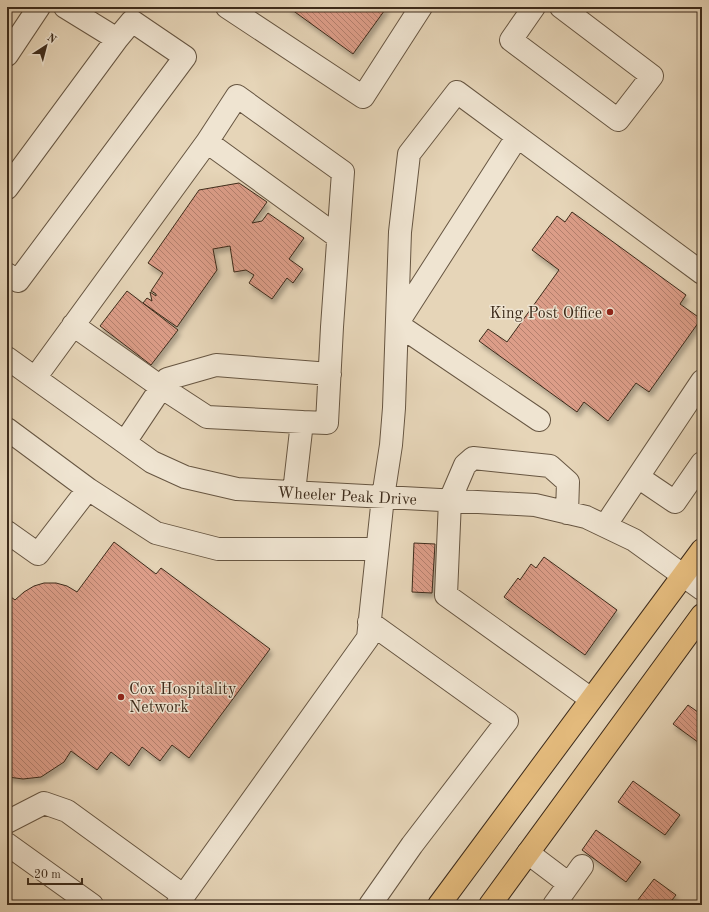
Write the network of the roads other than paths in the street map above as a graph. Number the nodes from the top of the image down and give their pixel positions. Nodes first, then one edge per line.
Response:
1 (39, 7) edge
2 (66, 7) edge
3 (227, 7) edge
4 (421, 7) edge
5 (534, 7) edge
6 (561, 7) edge
7 (117, 39) junction
8 (7, 55) edge
9 (517, 137) junction
10 (206, 142) junction
11 (7, 188) edge
12 (338, 237) junction
13 (702, 273) edge
14 (7, 274) edge
15 (397, 324) junction
16 (73, 325) junction
17 (7, 358) edge
18 (330, 374) junction
19 (35, 378) junction
20 (702, 381) edge
21 (161, 387) junction
22 (539, 420) dead end
23 (302, 422) junction
24 (7, 429) edge
25 (125, 442) junction
26 (702, 463) edge
27 (638, 477) junction
28 (88, 489) junction
29 (294, 492) junction
30 (383, 496) junction
31 (450, 500) junction
32 (567, 512) junction
33 (605, 526) junction
34 (7, 532) edge
35 (377, 548) junction
36 (702, 550) edge
37 (683, 575) junction
38 (702, 589) edge
39 (702, 616) edge
40 (369, 622) junction
41 (592, 699) junction
42 (7, 822) edge
43 (7, 844) edge
44 (528, 853) junction
45 (582, 866) dead end
46 (569, 884) junction
47 (180, 900) edge
48 (92, 905) edge
49 (370, 905) edge
50 (439, 905) edge
51 (490, 905) edge
52 (554, 905) edge

1 - 8 street
2 - 7 street
3 - 4 street
5 - 6 street
7 - 11 street
7 - 14 street
9 - 13 street
9 - 15 street
9 - 15 street
10 - 12 street
10 - 12 street
10 - 16 street
12 - 18 street
15 - 22 street
15 - 30 street
16 - 19 street
16 - 21 street
17 - 19 street, Wheeler Peak Drive
18 - 21 street
18 - 23 street
19 - 25 street, Wheeler Peak Drive
20 - 27 street
21 - 23 street
21 - 25 street
23 - 29 street
24 - 28 street
25 - 29 street, Wheeler Peak Drive
26 - 27 street
27 - 33 street
28 - 34 street
28 - 35 street
29 - 30 street, Wheeler Peak Drive
30 - 31 street, Wheeler Peak Drive
30 - 35 street
31 - 32 street, Wheeler Peak Drive
31 - 32 street
31 - 41 street
32 - 33 street, Wheeler Peak Drive
33 - 37 street, Wheeler Peak Drive
35 - 40 street
36 - 37 main road
37 - 38 street, Wheeler Peak Drive
37 - 41 main road
39 - 44 main road
40 - 47 street
40 - 49 street
41 - 50 main road
42 - 47 street
43 - 48 street
44 - 46 street
44 - 51 main road
45 - 46 street
46 - 52 street

